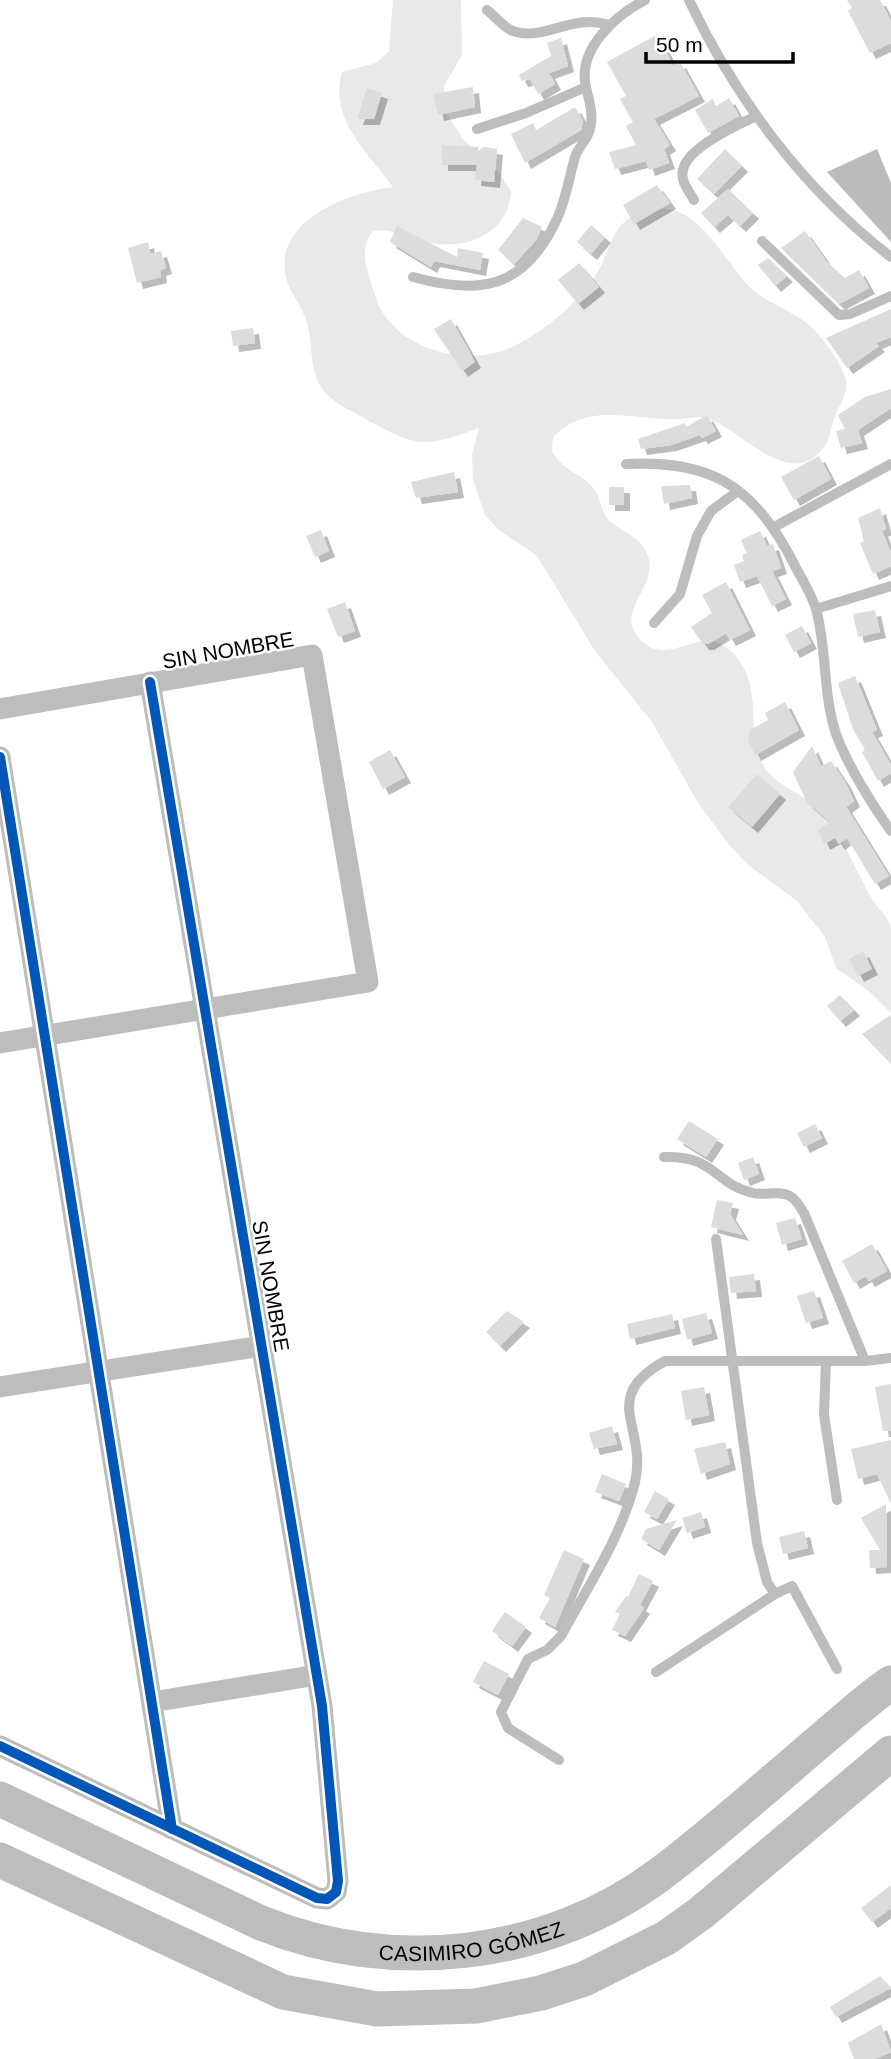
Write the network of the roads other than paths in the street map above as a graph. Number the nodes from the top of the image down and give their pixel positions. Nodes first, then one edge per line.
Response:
1 (645, 0) edge
2 (688, 0) edge
3 (487, 10) dead end
4 (609, 25) junction
5 (586, 87) junction
6 (757, 116) junction
7 (477, 129) dead end
8 (694, 200) dead end
9 (762, 241) dead end
10 (891, 257) edge
11 (413, 277) dead end
12 (891, 296) edge
13 (626, 464) dead end
14 (891, 464) edge
15 (738, 491) junction
16 (774, 527) junction
17 (891, 586) edge
18 (816, 609) junction
19 (654, 623) dead end
20 (150, 682) junction
21 (0, 709) edge
22 (0, 757) edge
23 (891, 831) edge
24 (205, 1009) junction
25 (45, 1036) junction
26 (0, 1044) edge
27 (664, 1157) dead end
28 (716, 1239) dead end
29 (262, 1346) junction
30 (891, 1358) edge
31 (734, 1360) junction
32 (826, 1361) junction
33 (864, 1361) junction
34 (99, 1371) junction
35 (0, 1387) edge
36 (837, 1500) dead end
37 (775, 1594) junction
38 (836, 1669) dead end
39 (656, 1672) dead end
40 (317, 1675) junction
41 (891, 1683) edge
42 (152, 1702) junction
43 (0, 1746) edge
44 (891, 1753) edge
45 (559, 1760) dead end
46 (0, 1799) edge
47 (173, 1829) junction
48 (0, 1860) edge

1 - 4 lane
2 - 6 lane
3 - 4 lane
4 - 5 lane
5 - 7 lane
5 - 11 lane
6 - 8 lane
6 - 10 lane
9 - 12 lane
13 - 15 lane
14 - 16 lane
15 - 16 lane
15 - 19 lane
16 - 18 lane
17 - 18 lane
18 - 23 lane
20 - 21 street, SIN NOMBRE
20 - 24 street, SIN NOMBRE
20 - 24 street, SIN NOMBRE
22 - 25 street
24 - 25 street, SIN NOMBRE
24 - 29 street, SIN NOMBRE
25 - 26 street, SIN NOMBRE
25 - 34 street
27 - 33 lane
28 - 31 lane
29 - 34 street, SIN NOMBRE
29 - 40 street, SIN NOMBRE
30 - 33 lane
31 - 32 lane
31 - 37 lane
31 - 45 lane
32 - 33 lane
32 - 36 lane
34 - 35 street, SIN NOMBRE
34 - 42 street
37 - 38 lane
37 - 39 lane
40 - 42 street
40 - 47 street, SIN NOMBRE
41 - 46 main road, CASIMIRO GÓMEZ
42 - 47 street
43 - 47 street
44 - 48 main road

